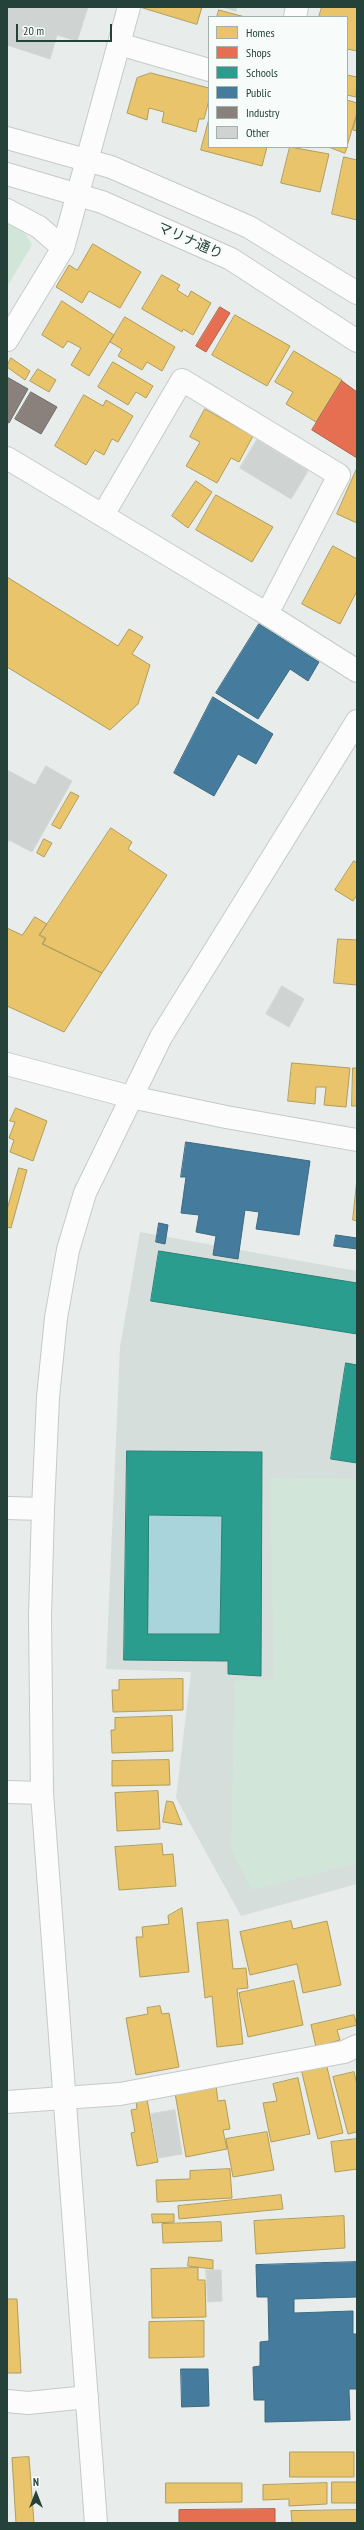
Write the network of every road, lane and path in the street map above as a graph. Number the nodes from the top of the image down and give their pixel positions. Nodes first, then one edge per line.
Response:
1 (129, 7) edge
2 (119, 44) junction
3 (208, 70) edge
4 (7, 138) edge
5 (89, 160) junction
6 (7, 174) edge
7 (78, 194) junction
8 (7, 210) edge
9 (63, 248) junction
10 (357, 294) edge
11 (7, 340) edge
12 (357, 341) edge
13 (7, 458) edge
14 (103, 515) junction
15 (267, 614) junction
16 (357, 672) edge
17 (357, 721) edge
18 (7, 1064) edge
19 (131, 1097) junction
20 (357, 1140) edge
21 (7, 1508) edge
22 (42, 1509) junction
23 (7, 1792) edge
24 (42, 1793) junction
25 (357, 2046) edge
26 (65, 2098) junction
27 (7, 2102) edge
28 (87, 2397) junction
29 (7, 2401) edge
30 (96, 2523) edge

1 - 2 street
2 - 3 street
2 - 5 street
4 - 5 street
5 - 7 street
5 - 10 street
6 - 7 street, マリナ通り
7 - 9 street
7 - 12 street, マリナ通り
8 - 9 street
9 - 11 street
13 - 14 street
14 - 15 street
14 - 15 street
15 - 16 street
17 - 19 street
18 - 19 street
19 - 20 street
19 - 22 street
21 - 22 street
22 - 24 street
23 - 24 street
24 - 26 street
25 - 26 street
26 - 27 street
26 - 28 street
28 - 29 street
28 - 30 street

